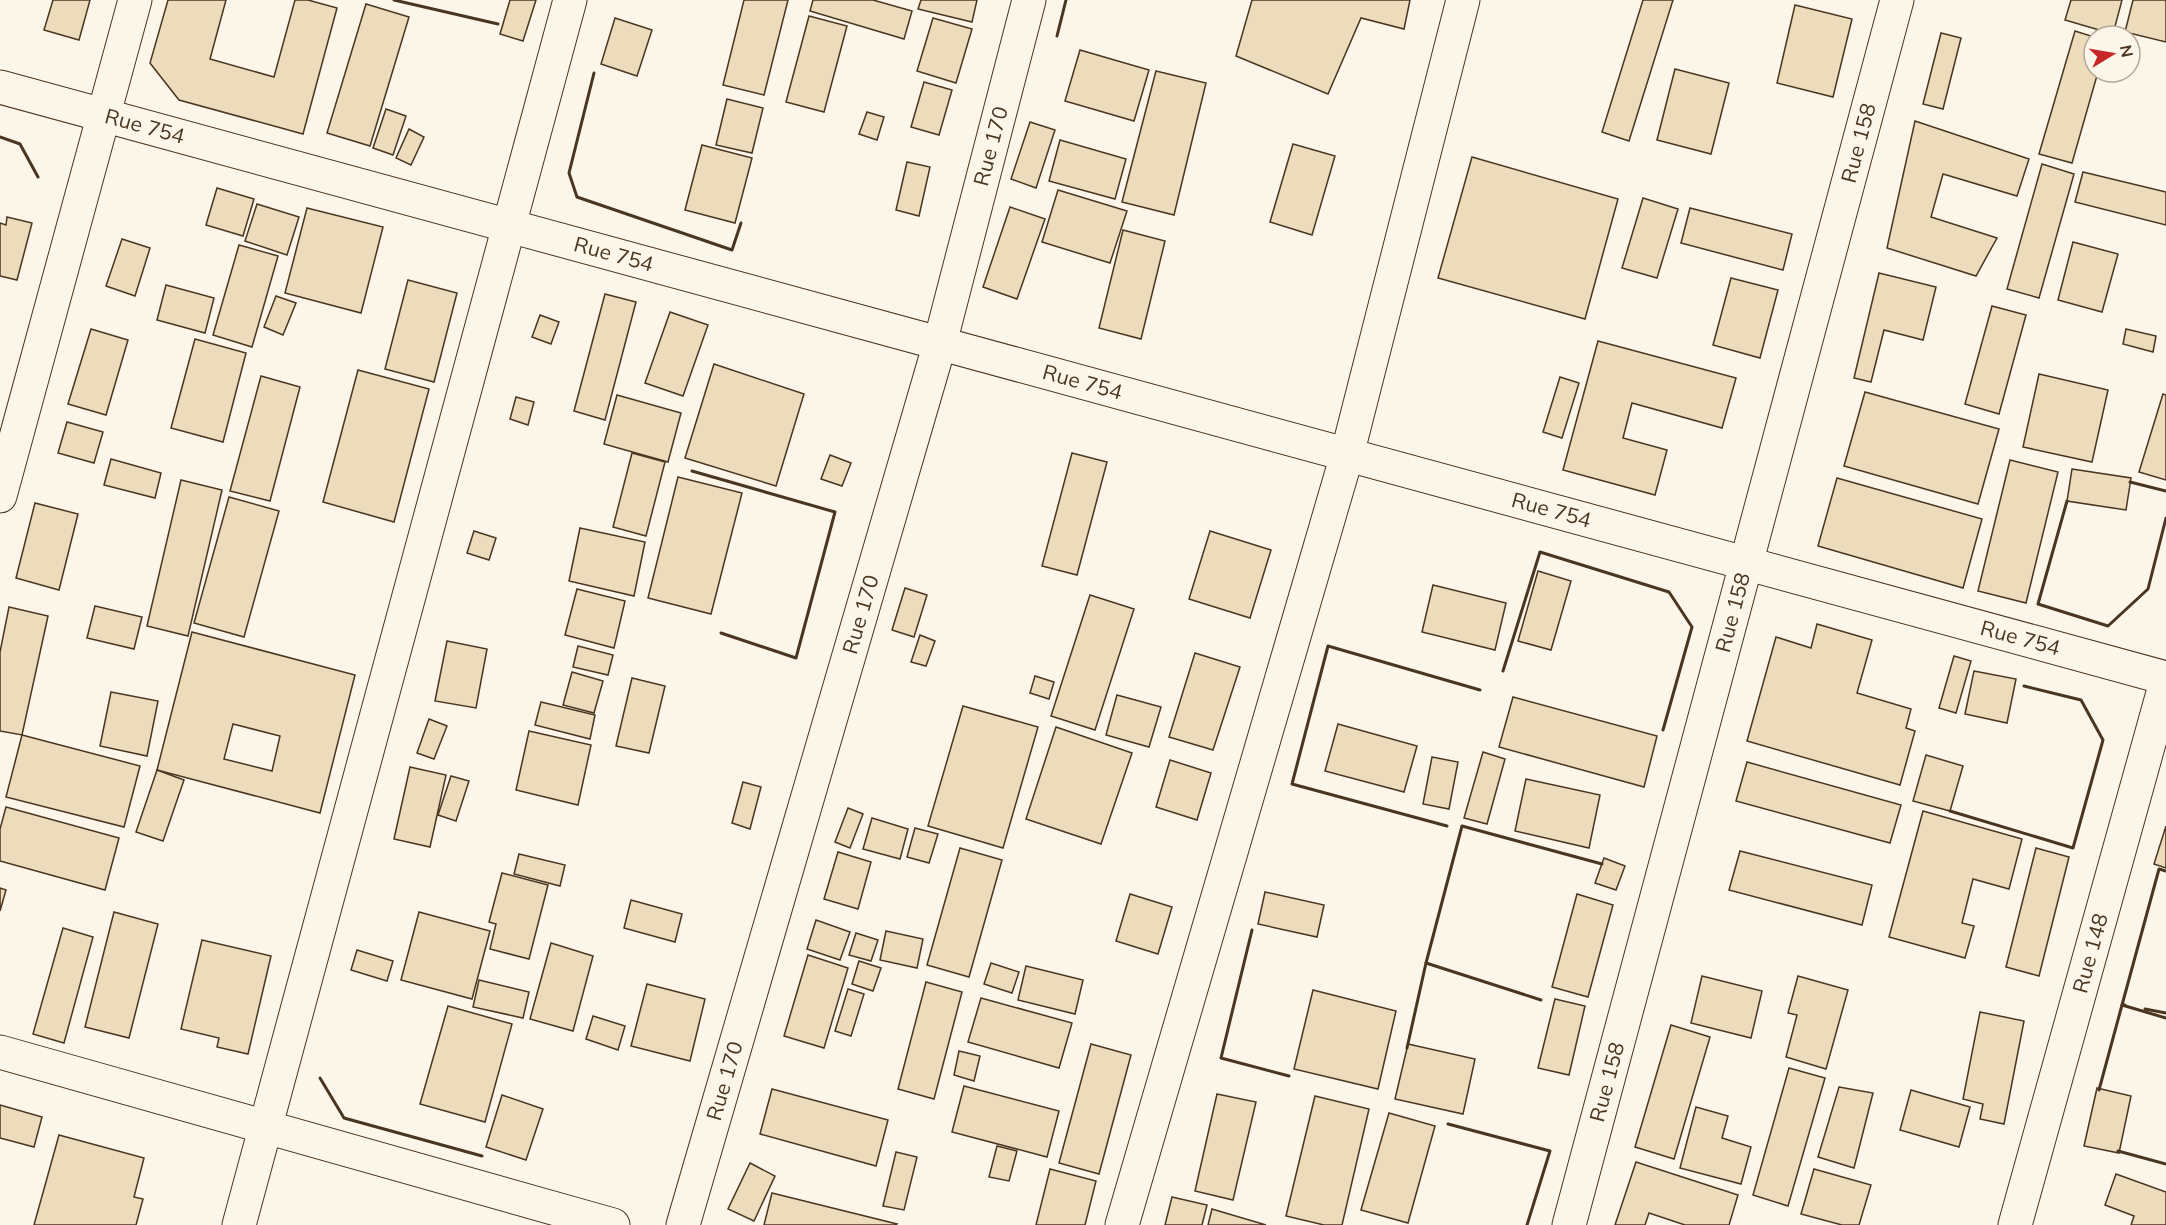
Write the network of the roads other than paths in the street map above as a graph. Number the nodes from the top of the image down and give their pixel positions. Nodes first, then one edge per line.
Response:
1 (135, 0) edge
2 (570, 0) edge
3 (1029, 0) edge
4 (1463, 0) edge
5 (1897, 0) edge
6 (0, 87) edge
7 (104, 116) junction
8 (509, 226) junction
9 (940, 343) junction
10 (1347, 455) junction
11 (0, 496) edge
12 (1747, 564) junction
13 (2166, 680) edge
14 (0, 1052) edge
15 (265, 1127) junction
16 (239, 1225) edge
17 (613, 1225) edge
18 (683, 1225) edge
19 (1122, 1225) edge
20 (1569, 1225) edge
21 (2015, 1225) edge

1 - 7 street
2 - 8 street
3 - 9 street, Rue 170
4 - 10 street
5 - 12 street, Rue 158
6 - 7 street, Rue 754
7 - 8 street, Rue 754
7 - 11 street
8 - 9 street, Rue 754
8 - 15 street
9 - 10 street, Rue 754
9 - 18 street, Rue 170
10 - 12 street, Rue 754
10 - 19 street
12 - 13 street, Rue 754
12 - 20 street, Rue 158
13 - 21 street, Rue 148
14 - 15 street
15 - 16 street
15 - 17 street

